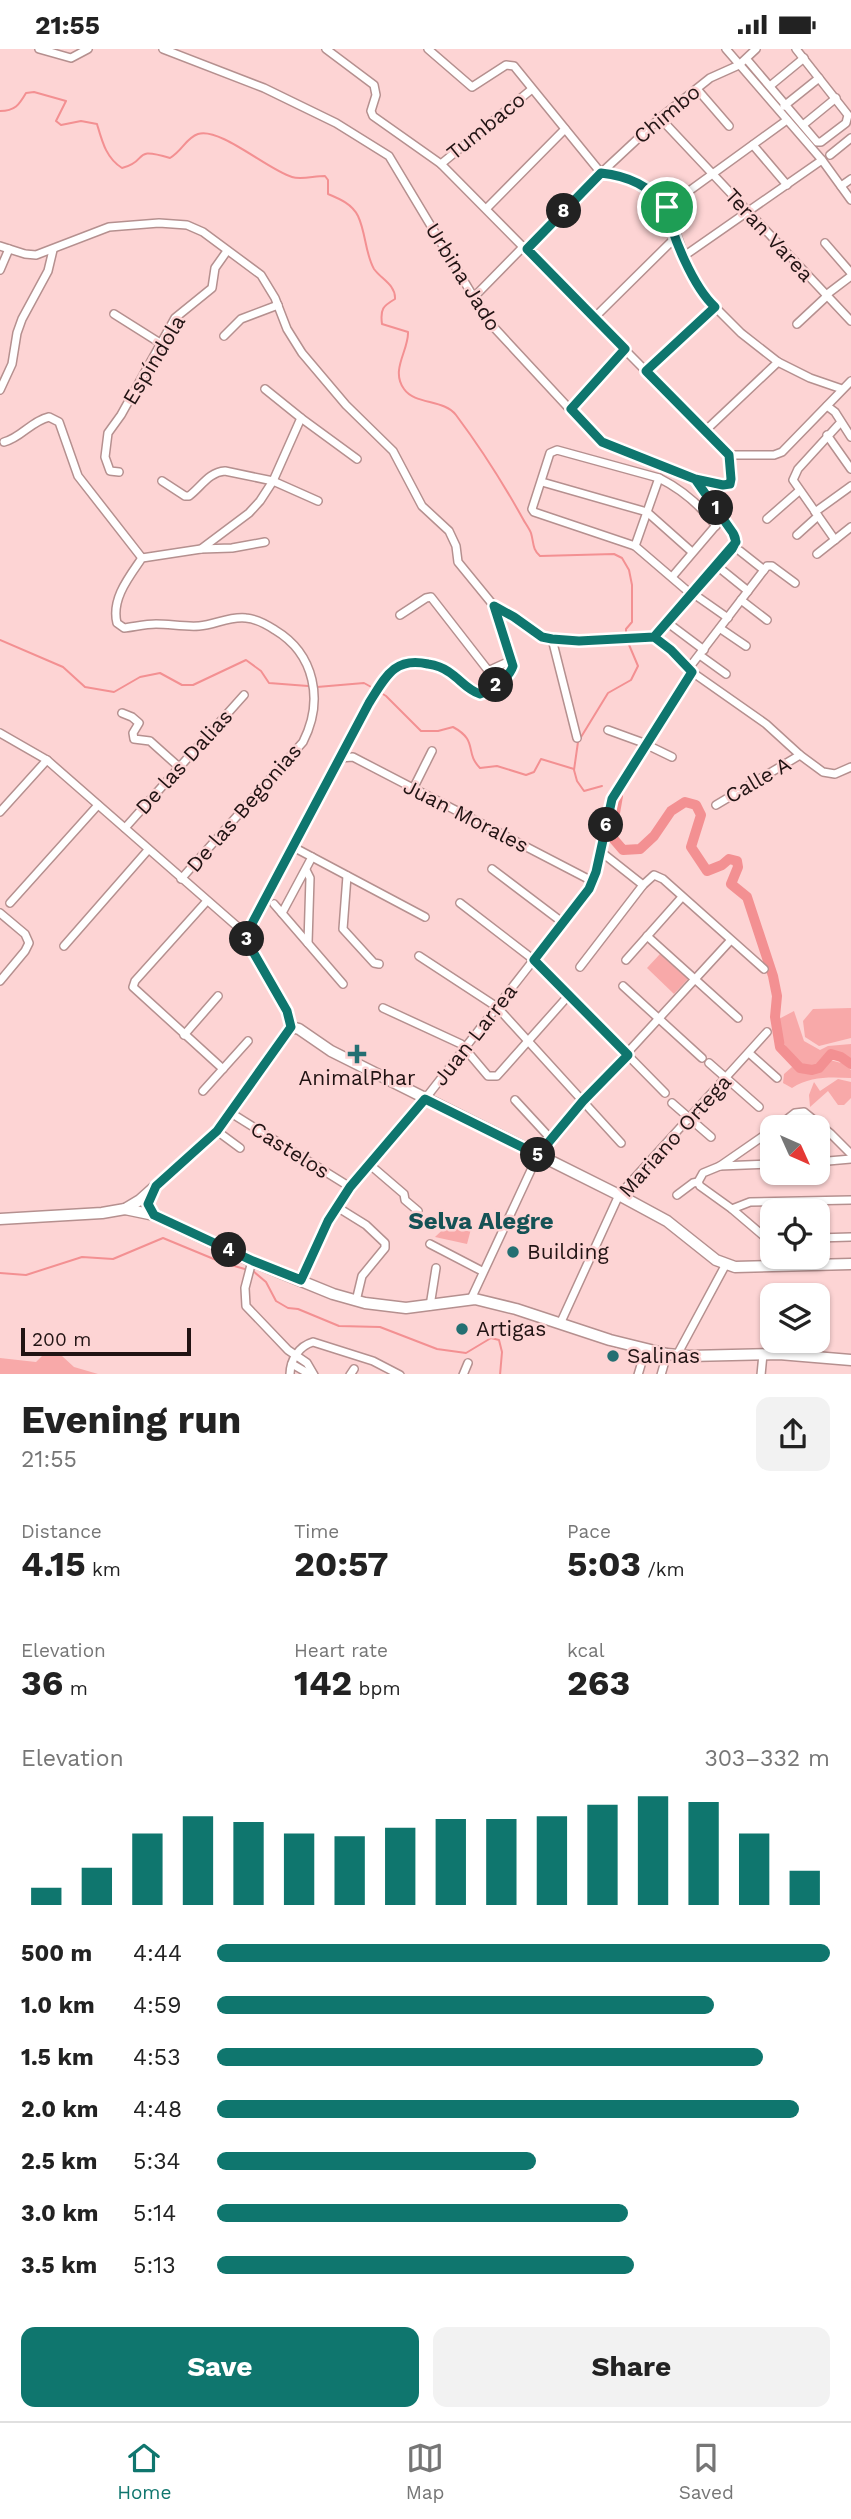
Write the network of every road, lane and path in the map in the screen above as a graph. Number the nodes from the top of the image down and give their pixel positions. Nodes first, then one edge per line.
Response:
1 (39, 49) edge
2 (88, 49) edge
3 (163, 49) edge
4 (326, 49) edge
5 (428, 49) edge
6 (726, 49) edge
7 (756, 49) edge
8 (796, 49) edge
9 (804, 58) junction
10 (749, 62) dead end
11 (739, 65) junction
12 (819, 78) junction
13 (770, 86) junction
14 (532, 89) junction
15 (697, 89) junction
16 (836, 98) junction
17 (786, 104) junction
18 (779, 110) junction
19 (660, 118) junction
20 (787, 120) junction
21 (803, 125) junction
22 (729, 126) dead end
23 (565, 129) junction
24 (851, 138) edge
25 (753, 145) junction
26 (830, 155) dead end
27 (822, 160) junction
28 (441, 164) junction
29 (601, 173) junction
30 (713, 174) junction
31 (851, 179) edge
32 (787, 185) junction
33 (841, 186) junction
34 (851, 200) edge
35 (667, 207) junction
36 (487, 208) junction
37 (748, 214) junction
38 (676, 237) junction
39 (825, 243) dead end
40 (0, 246) edge
41 (525, 247) junction
42 (9, 249) junction
43 (53, 250) junction
44 (227, 251) junction
45 (684, 256) junction
46 (0, 270) edge
47 (851, 275) edge
48 (826, 295) junction
49 (474, 297) junction
50 (278, 305) junction
51 (715, 307) junction
52 (114, 314) dead end
53 (594, 318) junction
54 (851, 321) edge
55 (797, 324) dead end
56 (224, 336) dead end
57 (160, 344) junction
58 (625, 349) junction
59 (778, 362) junction
60 (0, 369) edge
61 (646, 371) junction
62 (9, 373) junction
63 (851, 381) edge
64 (265, 389) dead end
65 (842, 389) junction
66 (0, 390) edge
67 (827, 406) junction
68 (571, 409) junction
69 (301, 418) junction
70 (838, 425) junction
71 (705, 431) junction
72 (827, 435) junction
73 (851, 437) edge
74 (4, 442) dead end
75 (729, 455) junction
76 (357, 459) dead end
77 (851, 469) edge
78 (119, 472) dead end
79 (659, 478) junction
80 (695, 479) junction
81 (162, 481) dead end
82 (273, 481) junction
83 (542, 482) junction
84 (851, 486) edge
85 (799, 491) junction
86 (318, 501) dead end
87 (648, 512) junction
88 (816, 514) junction
89 (767, 519) dead end
90 (851, 527) edge
91 (797, 535) dead end
92 (835, 540) junction
93 (265, 542) dead end
94 (635, 546) junction
95 (201, 549) junction
96 (740, 551) dead end
97 (692, 552) junction
98 (817, 554) dead end
99 (142, 558) junction
100 (722, 570) dead end
101 (764, 570) junction
102 (672, 577) junction
103 (795, 583) dead end
104 (748, 591) junction
105 (694, 596) junction
106 (741, 600) junction
107 (494, 606) junction
108 (400, 615) dead end
109 (728, 618) junction
110 (767, 620) dead end
111 (672, 626) dead end
112 (721, 629) junction
113 (654, 637) junction
114 (552, 639) junction
115 (746, 646) dead end
116 (703, 653) junction
117 (512, 660) junction
118 (690, 670) junction
119 (726, 674) dead end
120 (244, 695) dead end
121 (122, 713) dead end
122 (608, 730) dead end
123 (0, 733) edge
124 (577, 738) dead end
125 (646, 744) junction
126 (432, 751) dead end
127 (800, 755) junction
128 (672, 757) dead end
129 (339, 758) junction
130 (47, 760) junction
131 (179, 767) junction
132 (851, 767) edge
133 (413, 789) junction
134 (98, 805) junction
135 (716, 805) dead end
136 (0, 812) edge
137 (125, 828) junction
138 (297, 849) dead end
139 (148, 850) junction
140 (600, 851) junction
141 (312, 857) junction
142 (492, 869) dead end
143 (306, 870) junction
144 (347, 876) junction
145 (181, 879) junction
146 (592, 881) junction
147 (643, 885) junction
148 (266, 893) junction
149 (682, 897) junction
150 (206, 902) junction
151 (10, 903) dead end
152 (460, 903) dead end
153 (0, 913) edge
154 (282, 913) junction
155 (425, 917) dead end
156 (562, 922) junction
157 (247, 935) junction
158 (648, 936) junction
159 (730, 941) junction
160 (308, 943) junction
161 (64, 946) dead end
162 (419, 956) dead end
163 (534, 960) junction
164 (626, 960) dead end
165 (379, 964) dead end
166 (580, 967) dead end
167 (764, 969) dead end
168 (696, 978) junction
169 (0, 981) edge
170 (342, 984) dead end
171 (623, 986) dead end
172 (569, 995) junction
173 (218, 996) dead end
174 (383, 1007) dead end
175 (497, 1007) junction
176 (738, 1018) dead end
177 (660, 1020) junction
178 (291, 1027) junction
179 (767, 1032) dead end
180 (184, 1035) junction
181 (248, 1041) dead end
182 (528, 1042) junction
183 (465, 1047) junction
184 (749, 1053) junction
185 (628, 1055) junction
186 (223, 1069) junction
187 (777, 1078) dead end
188 (726, 1079) junction
189 (203, 1091) dead end
190 (665, 1093) dead end
191 (425, 1099) junction
192 (515, 1100) dead end
193 (583, 1101) junction
194 (672, 1103) dead end
195 (759, 1107) dead end
196 (231, 1113) junction
197 (690, 1118) junction
198 (217, 1131) junction
199 (830, 1136) edge
200 (711, 1137) dead end
201 (760, 1138) edge
202 (551, 1139) junction
203 (621, 1143) dead end
204 (240, 1148) dead end
205 (538, 1155) junction
206 (851, 1157) edge
207 (830, 1160) edge
208 (369, 1164) junction
209 (760, 1164) edge
210 (720, 1166) junction
211 (698, 1182) junction
212 (156, 1186) junction
213 (350, 1187) junction
214 (619, 1195) junction
215 (677, 1195) dead end
216 (851, 1200) edge
217 (337, 1207) junction
218 (125, 1209) junction
219 (733, 1209) junction
220 (418, 1211) dead end
221 (154, 1215) junction
222 (0, 1219) edge
223 (760, 1233) edge
224 (851, 1237) edge
225 (830, 1238) edge
226 (430, 1244) dead end
227 (253, 1261) junction
228 (726, 1264) junction
229 (851, 1264) edge
230 (436, 1268) dead end
231 (480, 1270) dead end
232 (301, 1280) junction
233 (471, 1299) junction
234 (356, 1301) junction
235 (430, 1306) junction
236 (560, 1324) junction
237 (646, 1349) junction
238 (672, 1354) junction
239 (762, 1354) junction
240 (293, 1360) junction
241 (851, 1360) edge
242 (468, 1363) dead end
243 (290, 1374) edge
244 (313, 1374) edge
245 (400, 1374) edge
246 (463, 1374) edge
247 (638, 1374) edge
248 (661, 1374) edge
249 (761, 1374) edge

1 - 2 street
3 - 49 street, Urbina Jado
4 - 28 street
5 - 14 street
6 - 11 street
7 - 11 street, Chimbo
8 - 9 street
9 - 12 street
9 - 13 street
10 - 13 street
11 - 15 street, Chimbo
11 - 18 street
12 - 16 street
12 - 17 street
13 - 17 street
14 - 23 street
14 - 28 street, Tumbaco
15 - 19 street, Chimbo
15 - 22 street
16 - 21 street
16 - 21 street
17 - 18 street
17 - 21 street
18 - 20 street
19 - 29 street, Chimbo
19 - 30 street, Teran Varea
20 - 25 street
20 - 27 street
23 - 29 street
23 - 36 street
24 - 26 street
25 - 30 street
25 - 32 street
27 - 32 street
27 - 33 street
28 - 36 street
29 - 35 street
29 - 41 street, Chimbo
30 - 35 street
30 - 37 street, Teran Varea
31 - 33 street
32 - 37 street
33 - 34 street
35 - 38 street
36 - 41 street
37 - 45 street
37 - 48 street, Teran Varea
38 - 45 street
38 - 53 street
39 - 47 street
40 - 42 street
41 - 49 street, Chimbo
41 - 53 street
42 - 43 street
42 - 46 street
43 - 44 street
43 - 62 street
44 - 50 street
44 - 57 street, Espíndola
45 - 51 street
47 - 48 street
48 - 54 street, Teran Varea
48 - 55 street
49 - 68 street, Urbina Jado
50 - 56 street
50 - 107 street
51 - 59 street
51 - 61 street
52 - 57 street
53 - 58 street
57 - 78 street, Espíndola
58 - 61 street
58 - 68 street
59 - 65 street
59 - 71 street
60 - 62 street
61 - 71 street
62 - 66 street
63 - 65 street
64 - 69 street
65 - 67 street
67 - 70 street
67 - 75 street
68 - 80 street, Urbina Jado
69 - 76 street
69 - 82 street
70 - 72 street
70 - 73 street
71 - 75 street
72 - 77 street
72 - 85 street
74 - 99 street
75 - 80 street, Urbina Jado
79 - 83 street
79 - 87 street
79 - 97 street
80 - 105 street
81 - 82 street
82 - 86 street
82 - 95 street
83 - 87 street
83 - 94 street
84 - 88 street
85 - 88 street
85 - 89 street
87 - 94 street
87 - 97 street
88 - 91 street
88 - 92 street
90 - 92 street
92 - 98 street
93 - 95 street
94 - 102 street
95 - 99 street
96 - 101 street
97 - 102 street
99 - 145 street, De las Begonias
100 - 104 street
101 - 103 street
101 - 104 street, Juan Larrea
102 - 105 street
104 - 106 street, Juan Larrea
105 - 109 street
105 - 113 street
106 - 109 street, Juan Larrea
106 - 110 street
107 - 114 street
107 - 117 street
108 - 117 street
109 - 112 street, Juan Larrea
111 - 116 street
112 - 115 street
112 - 116 street, Juan Larrea
113 - 114 street
113 - 118 street
114 - 124 street
116 - 118 street, Juan Larrea
116 - 119 street
117 - 129 street
118 - 125 street, Juan Larrea
118 - 127 street
120 - 131 street, De las Dalias
121 - 131 street
122 - 125 street
123 - 130 street
125 - 128 street
125 - 140 street, Juan Larrea
126 - 133 street
127 - 132 street
127 - 135 street, Calle A
129 - 133 street, Juan Morales
129 - 148 street
130 - 134 street
130 - 136 street
131 - 137 street, De las Dalias
133 - 146 street, Juan Morales
134 - 137 street
134 - 151 street
137 - 139 street
138 - 141 street
139 - 145 street
139 - 161 street
140 - 146 street, Juan Larrea
140 - 147 street
141 - 143 street
141 - 144 street
142 - 156 street
143 - 154 street
143 - 160 street
144 - 155 street
144 - 165 street
145 - 150 street
146 - 156 street, Juan Larrea
147 - 149 street
147 - 166 street
148 - 154 street
148 - 157 street
149 - 158 street
149 - 159 street
150 - 157 street
150 - 180 street
152 - 163 street
153 - 169 street
154 - 160 street
156 - 163 street, Juan Larrea
157 - 178 street
158 - 164 street
158 - 168 street
159 - 167 street
159 - 168 street
160 - 170 street
162 - 175 street
163 - 172 street
163 - 175 street, Juan Larrea
168 - 176 street
168 - 177 street
171 - 177 street
172 - 182 street
172 - 185 street
173 - 180 street
174 - 183 street
175 - 182 street
175 - 183 street, Juan Larrea
177 - 185 street
177 - 188 street
178 - 191 street
178 - 196 street
179 - 184 street, Mariano Ortega
180 - 186 street
181 - 186 street
182 - 183 street
182 - 193 street
183 - 191 street, Juan Larrea
184 - 187 street
184 - 188 street, Mariano Ortega
185 - 190 street
185 - 193 street
186 - 189 street
188 - 195 street
188 - 197 street, Mariano Ortega
191 - 205 street
191 - 208 street, Juan Larrea
192 - 202 street
193 - 202 street
193 - 203 street
194 - 197 street
196 - 198 street
196 - 213 street, Castelos
197 - 200 street
197 - 214 street, Mariano Ortega
198 - 204 street
198 - 212 street
199 - 206 street
201 - 210 street
202 - 205 street
205 - 214 street
205 - 233 street
206 - 207 street
208 - 213 street, Juan Larrea
208 - 220 street
209 - 210 street
210 - 211 street
211 - 215 street
211 - 219 street
212 - 218 street
212 - 221 street
213 - 217 street, Juan Larrea
214 - 228 street
214 - 236 street, Mariano Ortega
216 - 219 street
217 - 232 street, Juan Larrea
217 - 234 street
218 - 221 street
218 - 222 street
219 - 223 street
221 - 227 street
224 - 225 street
226 - 231 street
227 - 232 street
227 - 240 street
228 - 229 street
228 - 238 street
230 - 235 street
232 - 234 street
233 - 235 street
233 - 236 street
234 - 235 street
236 - 237 street
237 - 238 street
237 - 247 street
238 - 239 street
238 - 248 street
239 - 241 street
239 - 249 street
240 - 243 street
240 - 244 street
240 - 245 street
242 - 246 street

